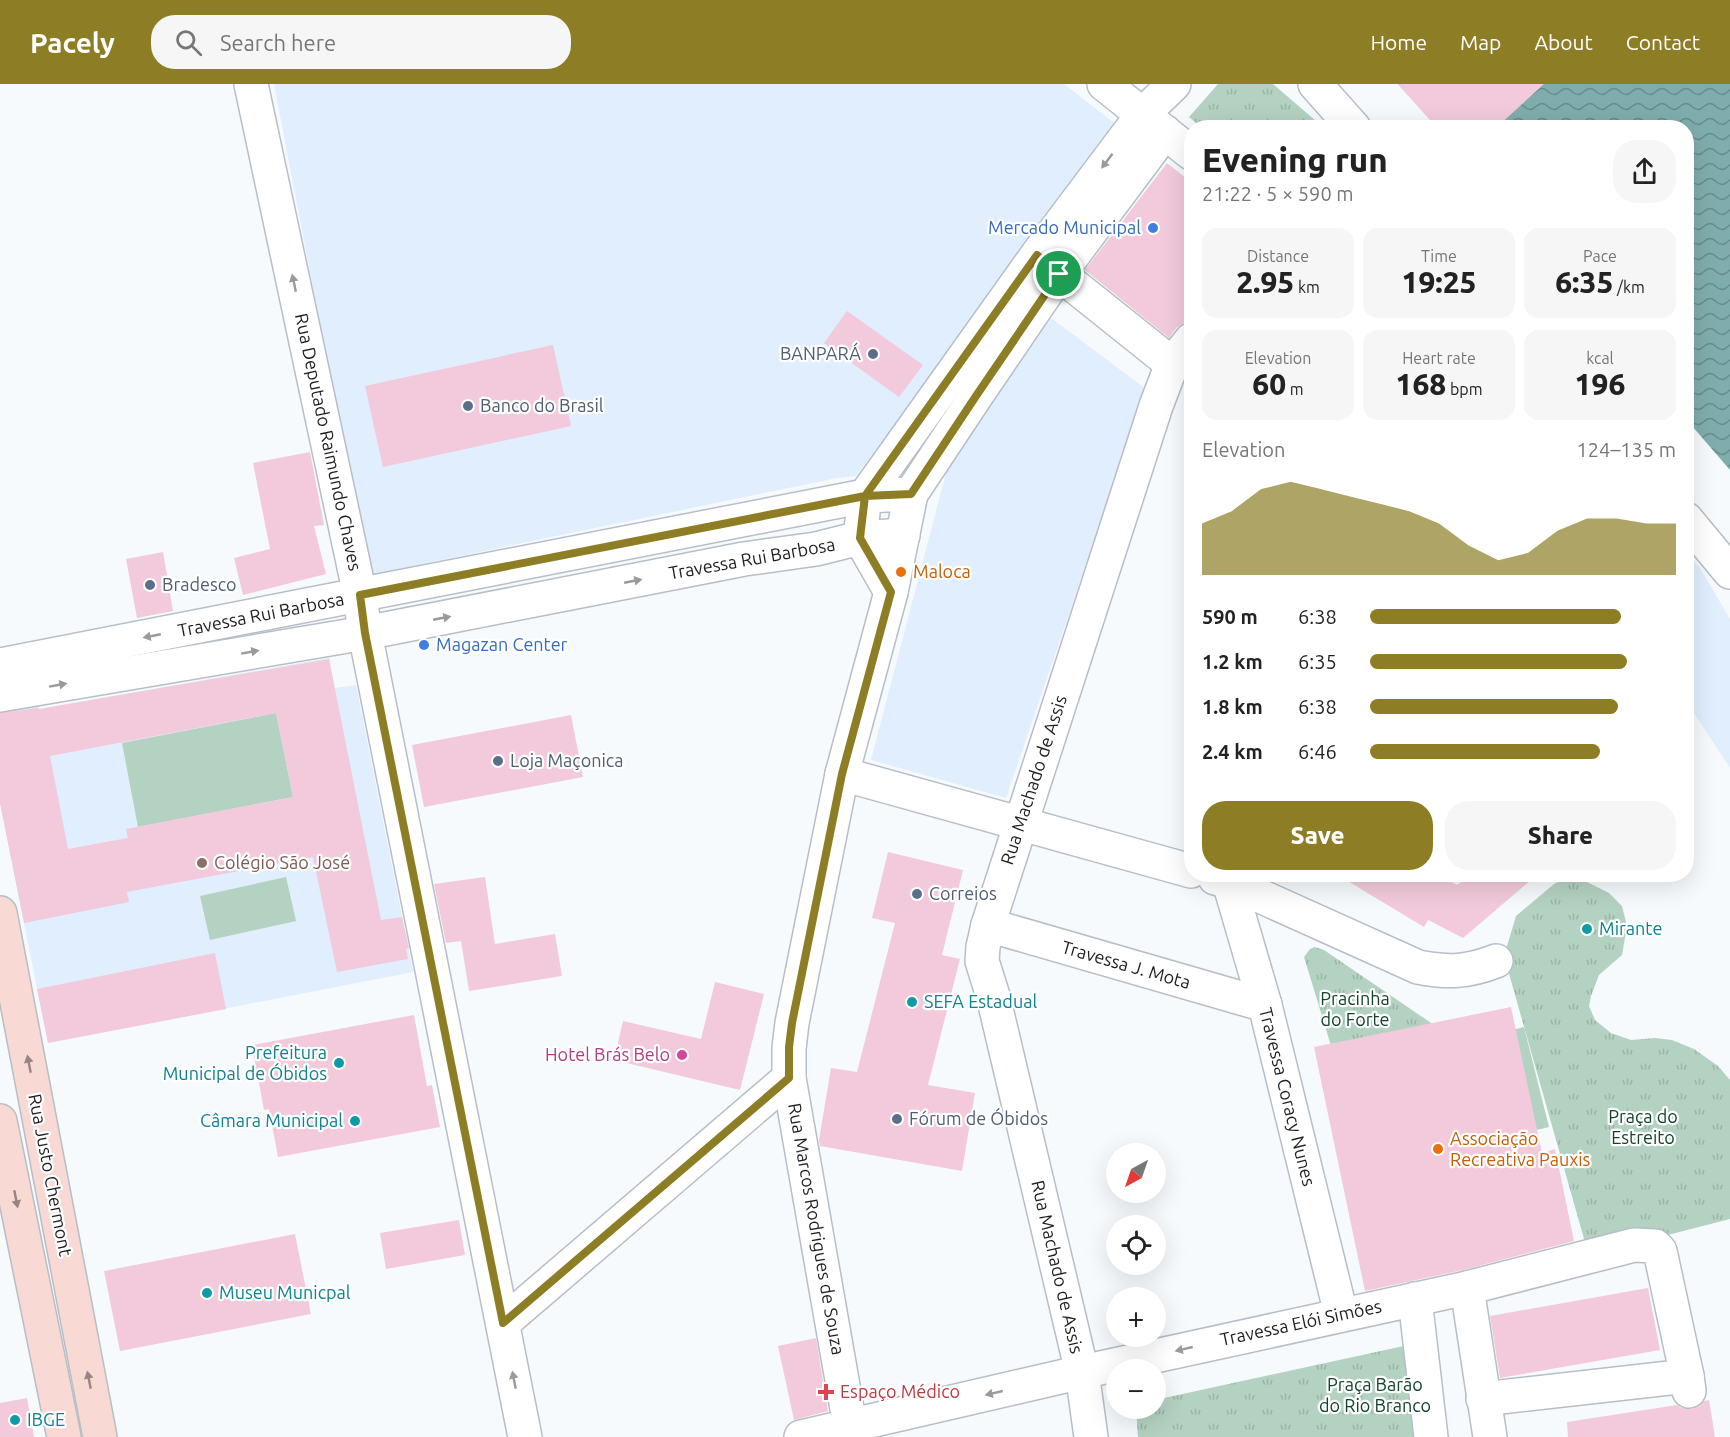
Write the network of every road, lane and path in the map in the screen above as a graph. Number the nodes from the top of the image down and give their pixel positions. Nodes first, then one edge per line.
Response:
1 (251, 84) edge
2 (1104, 84) edge
3 (1174, 84) edge
4 (1315, 84) edge
5 (1347, 120) edge
6 (1154, 123) junction
7 (1184, 147) edge
8 (1048, 265) junction
9 (1182, 352) edge
10 (911, 494) junction
11 (865, 496) junction
12 (1694, 529) edge
13 (903, 535) junction
14 (860, 538) junction
15 (1730, 572) edge
16 (891, 592) junction
17 (360, 595) junction
18 (365, 633) junction
19 (0, 665) edge
20 (0, 695) edge
21 (842, 774) junction
22 (1020, 823) junction
23 (1184, 869) edge
24 (1218, 882) edge
25 (1225, 882) edge
26 (0, 913) edge
27 (988, 926) junction
28 (1496, 961) dead end
29 (1265, 1005) junction
30 (789, 1078) junction
31 (0, 1121) edge
32 (1467, 1288) junction
33 (1415, 1299) junction
34 (1341, 1314) junction
35 (503, 1323) junction
36 (1082, 1372) junction
37 (1483, 1399) junction
38 (852, 1432) edge
39 (64, 1437) edge
40 (100, 1437) edge
41 (525, 1437) edge
42 (801, 1437) edge
43 (1091, 1437) edge
44 (1431, 1437) edge
45 (1490, 1437) edge

17 -> 1 street, Rua Deputado Raimundo Chaves
2 - 6 street
3 - 6 street
4 - 5 street
6 - 7 street
6 - 8 street
8 - 9 street
8 - 10 street
8 - 11 street
9 - 22 street, Rua Machado de Assis
10 - 11 street, Travessa Rui Barbosa
10 - 13 street, Rua Marcos Rodrigues de Souza
11 - 14 street
11 - 17 street, Travessa Rui Barbosa
12 - 15 street
13 - 14 street, Travessa Rui Barbosa
13 - 16 street, Rua Marcos Rodrigues de Souza
14 - 16 street
18 -> 14 street, Travessa Rui Barbosa
16 - 21 street, Rua Marcos Rodrigues de Souza
17 - 18 street, Rua Deputado Raimundo Chaves
17 -> 19 street, Travessa Rui Barbosa
20 -> 18 street, Travessa Rui Barbosa
18 - 35 street, Rua Deputado Raimundo Chaves
21 - 22 street
21 - 30 street, Rua Marcos Rodrigues de Souza
22 - 23 street
22 - 27 street, Rua Machado de Assis
24 - 29 street, Travessa Coracy Nunes
25 - 28 street
40 -> 26 street, Rua Justo Chermont
27 - 29 street, Travessa J. Mota
27 - 36 street, Rua Machado de Assis
29 - 34 street, Travessa Coracy Nunes
30 - 35 street
30 - 38 street, Rua Marcos Rodrigues de Souza
31 -> 39 street, Rua Justo Chermont
32 - 33 street, Travessa Elói Simões
32 - 37 street
32 - 37 street, Travessa Elói Simões
33 - 34 street, Travessa Elói Simões
33 - 44 street
34 -> 36 street, Travessa Elói Simões
41 -> 35 street, Rua Deputado Raimundo Chaves
36 -> 38 street, Travessa Elói Simões
36 - 43 street, Rua Machado de Assis
37 - 45 street
38 - 42 street, Travessa Elói Simões

